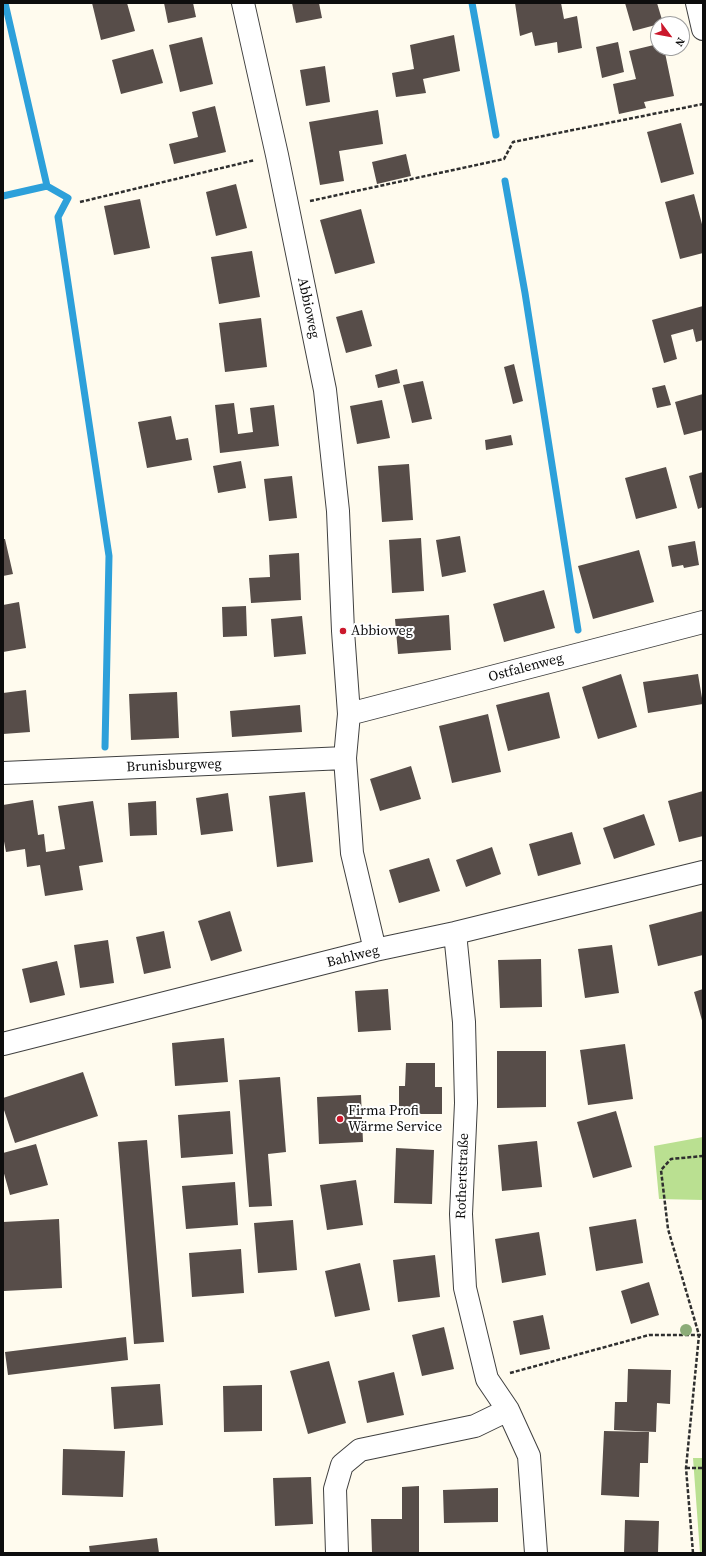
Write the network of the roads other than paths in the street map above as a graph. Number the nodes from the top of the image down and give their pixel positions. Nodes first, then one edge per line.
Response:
1 (243, 3) edge
2 (697, 3) edge
3 (703, 29) edge
4 (703, 622) edge
5 (349, 714) junction
6 (345, 758) junction
7 (3, 773) edge
8 (703, 872) edge
9 (455, 933) junction
10 (375, 950) junction
11 (3, 1044) edge
12 (508, 1410) junction
13 (337, 1553) edge
14 (536, 1553) edge

1 - 5 street, Abbioweg
2 - 3 street
4 - 5 street, Ostfalenweg
5 - 6 street, Abbioweg
6 - 7 street, Brunisburgweg
6 - 10 street, Abbioweg
8 - 9 street, Bahlweg
9 - 10 street, Bahlweg
9 - 12 street, Rothertstraße
10 - 11 street, Bahlweg
12 - 13 street
12 - 14 street, Rothertstraße

